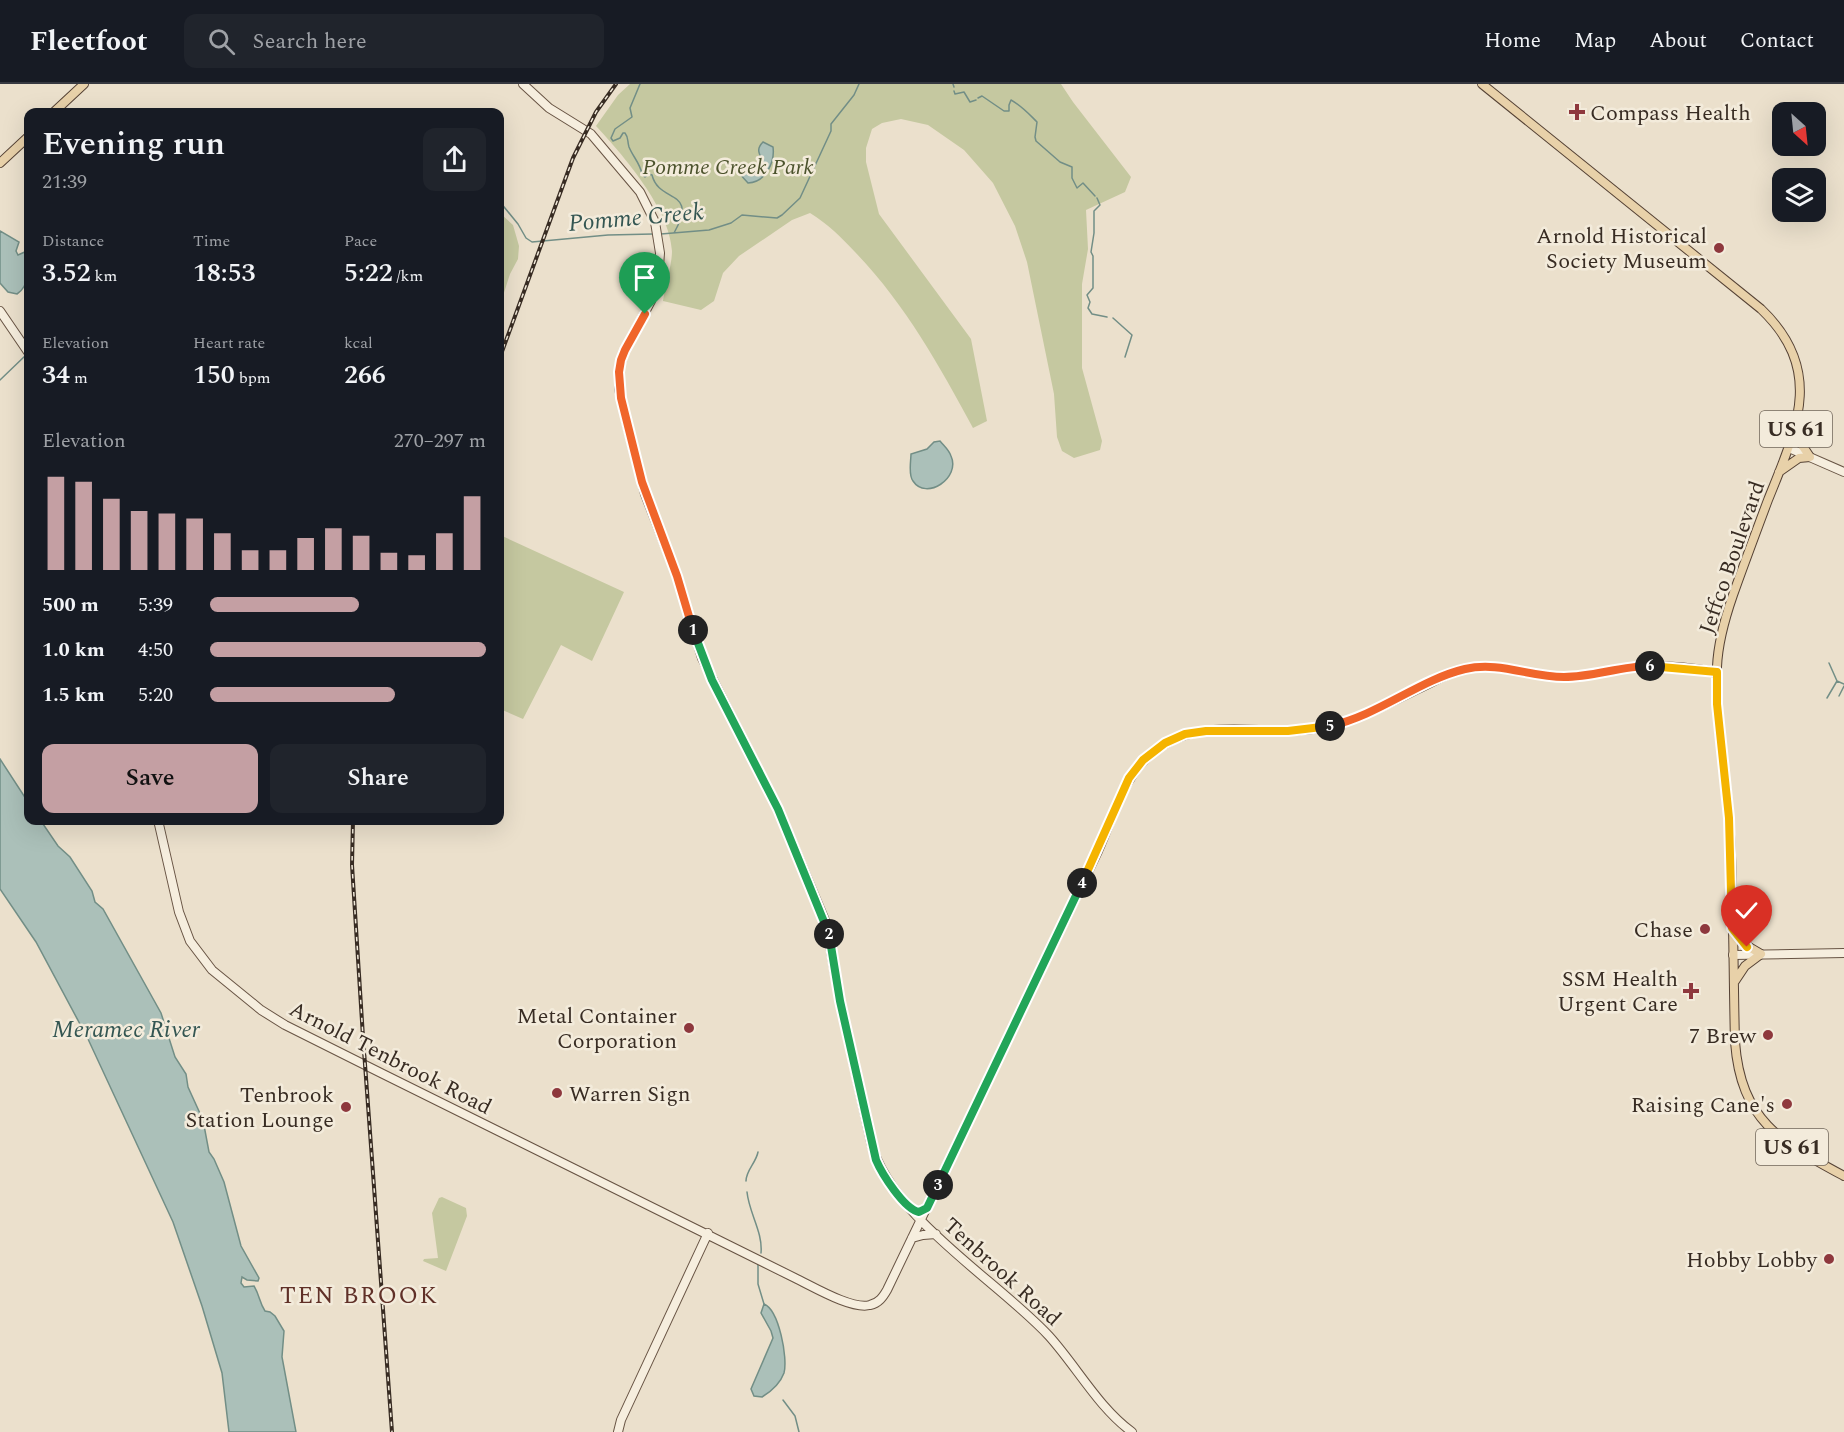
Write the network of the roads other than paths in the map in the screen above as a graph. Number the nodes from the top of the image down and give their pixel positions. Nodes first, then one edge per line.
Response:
1 (84, 84) edge
2 (523, 84) edge
3 (1482, 84) edge
4 (58, 108) edge
5 (24, 141) edge
6 (0, 163) edge
7 (0, 311) edge
8 (24, 346) edge
9 (1794, 433) junction
10 (1789, 448) junction
11 (1810, 457) junction
12 (1844, 472) edge
13 (1779, 473) junction
14 (1717, 672) junction
15 (159, 825) edge
16 (1732, 928) junction
17 (1844, 953) edge
18 (1761, 954) junction
19 (1733, 955) junction
20 (1734, 981) junction
21 (1844, 1176) edge
22 (927, 1208) junction
23 (911, 1209) junction
24 (921, 1220) junction
25 (708, 1233) junction
26 (936, 1234) junction
27 (912, 1238) junction
28 (618, 1432) edge
29 (1132, 1432) edge

1 - 4 main road
2 - 23 street, Tenbrook Road
3 - 9 main road, Jeffco Boulevard / US 61
5 - 6 main road
7 - 8 street
9 - 10 main road, Jeffco Boulevard / US 61
9 - 11 main road
10 - 11 street
10 - 13 main road, Jeffco Boulevard / US 61
11 - 12 street
11 - 13 main road
13 - 14 main road, Jeffco Boulevard / US 61
14 - 16 main road, Jeffco Boulevard / US 61
14 - 22 street
15 - 25 street, Arnold Tenbrook Road
16 - 18 main road
16 - 19 main road, Jeffco Boulevard / US 61
17 - 18 street
18 - 19 street
18 - 20 main road
19 - 20 main road, Jeffco Boulevard / US 61
20 - 21 main road, Jeffco Boulevard / US 61
22 - 23 street
22 - 24 street
23 - 24 street, Tenbrook Road
24 - 26 street, Tenbrook Road
24 - 27 street
25 - 27 street, Arnold Tenbrook Road
25 - 28 street
26 - 27 street
26 - 29 street, Tenbrook Road

